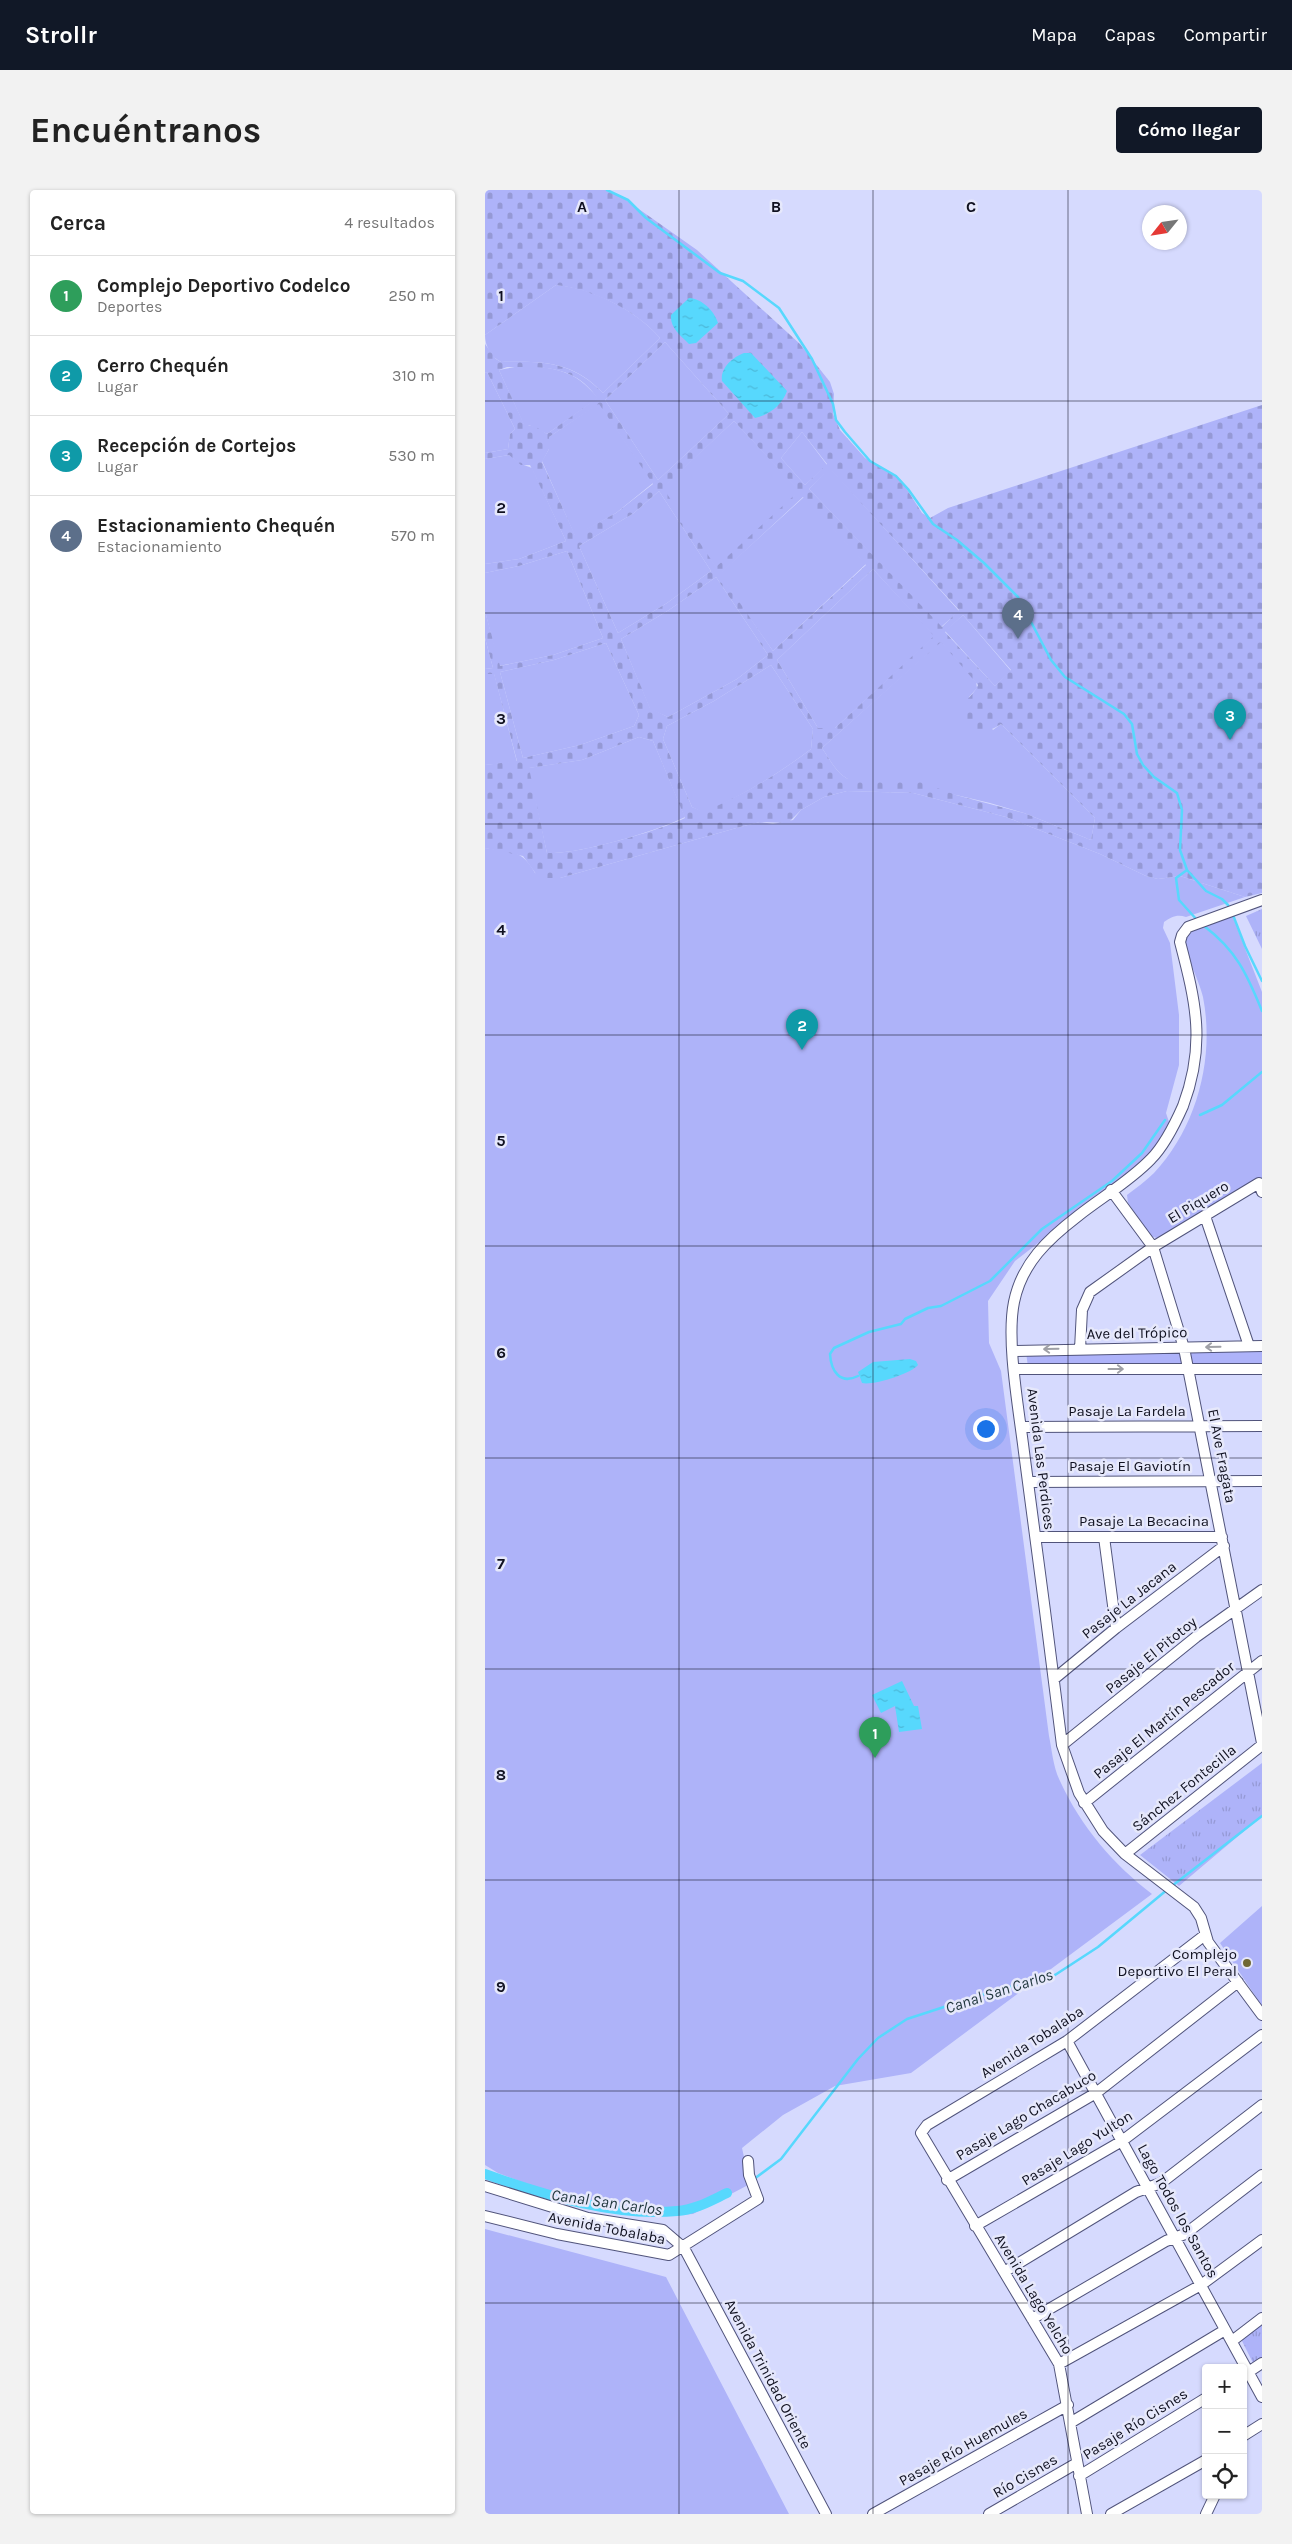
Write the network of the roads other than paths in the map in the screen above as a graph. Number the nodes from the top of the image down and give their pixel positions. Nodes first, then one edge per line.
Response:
1 (1262, 900) edge
2 (1260, 1188) edge
3 (1111, 1190) junction
4 (1205, 1216) junction
5 (1153, 1247) junction
6 (1249, 1346) junction
7 (1262, 1346) edge
8 (1185, 1348) junction
9 (1079, 1349) junction
10 (1013, 1351) junction
11 (1015, 1369) junction
12 (1190, 1369) junction
13 (1262, 1369) edge
14 (1201, 1426) junction
15 (1262, 1426) edge
16 (1021, 1427) junction
17 (1212, 1481) junction
18 (1262, 1481) edge
19 (1028, 1482) junction
20 (1035, 1537) junction
21 (1104, 1537) junction
22 (1223, 1541) junction
23 (1262, 1590) edge
24 (1236, 1609) junction
25 (1115, 1628) junction
26 (1262, 1661) edge
27 (1248, 1670) junction
28 (1054, 1679) junction
29 (1262, 1744) edge
30 (1062, 1746) junction
31 (1085, 1803) junction
32 (1125, 1854) junction
33 (1205, 1935) junction
34 (1238, 1982) junction
35 (1262, 2015) edge
36 (1262, 2035) edge
37 (1067, 2040) junction
38 (1096, 2093) junction
39 (1262, 2106) edge
40 (921, 2133) joint
41 (1122, 2141) junction
42 (748, 2161) dead end
43 (1262, 2175) edge
44 (947, 2180) junction
45 (485, 2186) edge
46 (1148, 2188) junction
47 (485, 2216) edge
48 (975, 2226) junction
49 (1175, 2238) junction
50 (1262, 2240) edge
51 (684, 2248) junction
52 (1004, 2272) junction
53 (1201, 2285) junction
54 (1032, 2318) junction
55 (1262, 2318) edge
56 (1225, 2330) junction
57 (1232, 2341) junction
58 (1262, 2363) edge
59 (1059, 2364) junction
60 (1242, 2364) edge
61 (1247, 2372) edge
62 (1247, 2374) edge
63 (1262, 2397) edge
64 (1202, 2400) edge
65 (1068, 2405) junction
66 (1070, 2423) junction
67 (1262, 2424) edge
68 (1247, 2433) edge
69 (1202, 2462) edge
70 (1077, 2463) junction
71 (1079, 2476) junction
72 (1213, 2499) edge
73 (826, 2514) edge
74 (873, 2514) edge
75 (989, 2514) edge
76 (1087, 2514) edge
77 (1111, 2514) edge
78 (1206, 2514) edge

1 - 3 street, Avenida Las Perdices
2 - 4 street, El Piquero
3 - 5 street, El Ave Fragata
3 - 10 street, Avenida Las Perdices
4 - 5 street, El Piquero
4 - 6 street
5 - 8 street, El Ave Fragata
5 - 9 street, El Piquero
6 - 7 street, Ave del Trópico
6 -> 8 street, Ave del Trópico
8 - 9 street, Ave del Trópico
8 - 12 street, El Ave Fragata
9 -> 10 street, Ave del Trópico
10 - 11 street, Avenida Las Perdices
11 -> 12 street
11 - 16 street, Avenida Las Perdices
12 - 13 street
12 - 14 street, El Ave Fragata
14 - 15 street, Pasaje La Fardela
14 - 16 street, Pasaje La Fardela
14 - 17 street, El Ave Fragata
16 - 19 street, Avenida Las Perdices
17 - 18 street, Pasaje El Gaviotín
17 - 19 street, Pasaje El Gaviotín
17 - 22 street, El Ave Fragata
19 - 20 street, Avenida Las Perdices
20 - 21 street, Pasaje La Becacina
20 - 28 street, Avenida Las Perdices
21 - 22 street, Pasaje La Becacina
21 - 25 street
22 - 24 street, El Ave Fragata
22 - 25 street, Pasaje La Jacana
23 - 24 street, Pasaje El Pitotoy
24 - 27 street, El Ave Fragata
24 - 30 street, Pasaje El Pitotoy
25 - 28 street, Pasaje La Jacana
26 - 27 street, Pasaje El Martín Pescador
27 - 29 street, El Ave Fragata
27 - 31 street, Pasaje El Martín Pescador
28 - 30 street, Avenida Las Perdices
29 - 32 street, Sánchez Fontecilla
30 - 31 street, Avenida Las Perdices
31 - 32 street, Avenida Las Perdices
32 - 33 street, Avenida Las Perdices
33 - 34 street
33 - 37 street, Avenida Tobalaba
34 - 35 street
34 - 38 street, Pasaje Lago Chacabuco
36 - 41 street, Pasaje Lago Yulton
37 - 38 street, Lago Todos los Santos
37 - 40 street, Avenida Tobalaba
38 - 41 street, Lago Todos los Santos
38 - 44 street, Pasaje Lago Chacabuco
39 - 46 street
40 - 44 street, Avenida Lago Yelcho
41 - 46 street, Lago Todos los Santos
41 - 48 street, Pasaje Lago Yulton
42 - 51 street, Avenida Tobalaba
43 - 49 street
44 - 48 street, Avenida Lago Yelcho
45 - 51 street
46 - 49 street, Lago Todos los Santos
46 - 52 street
47 - 51 street, Avenida Tobalaba
48 - 52 street, Avenida Lago Yelcho
49 - 53 street, Lago Todos los Santos
49 - 54 street
50 - 53 street
51 - 73 street, Avenida Trinidad Oriente
52 - 54 street, Avenida Lago Yelcho
53 - 56 street, Lago Todos los Santos
53 - 59 street
54 - 59 street, Avenida Lago Yelcho
55 - 57 street
56 - 57 street, Lago Todos los Santos
56 - 66 street
57 - 60 street, Lago Todos los Santos
58 - 61 street
59 - 65 street, Avenida Lago Yelcho
62 - 63 street, Lago Todos los Santos
64 - 71 street, Pasaje Río Cisnes
65 - 66 street, Avenida Lago Yelcho
65 - 74 street, Pasaje Río Huemules
66 - 70 street, Avenida Lago Yelcho
67 - 68 street
69 - 77 street
70 - 71 street, Avenida Lago Yelcho
70 - 75 street, Río Cisnes
71 - 76 street, Avenida Lago Yelcho
72 - 78 street

